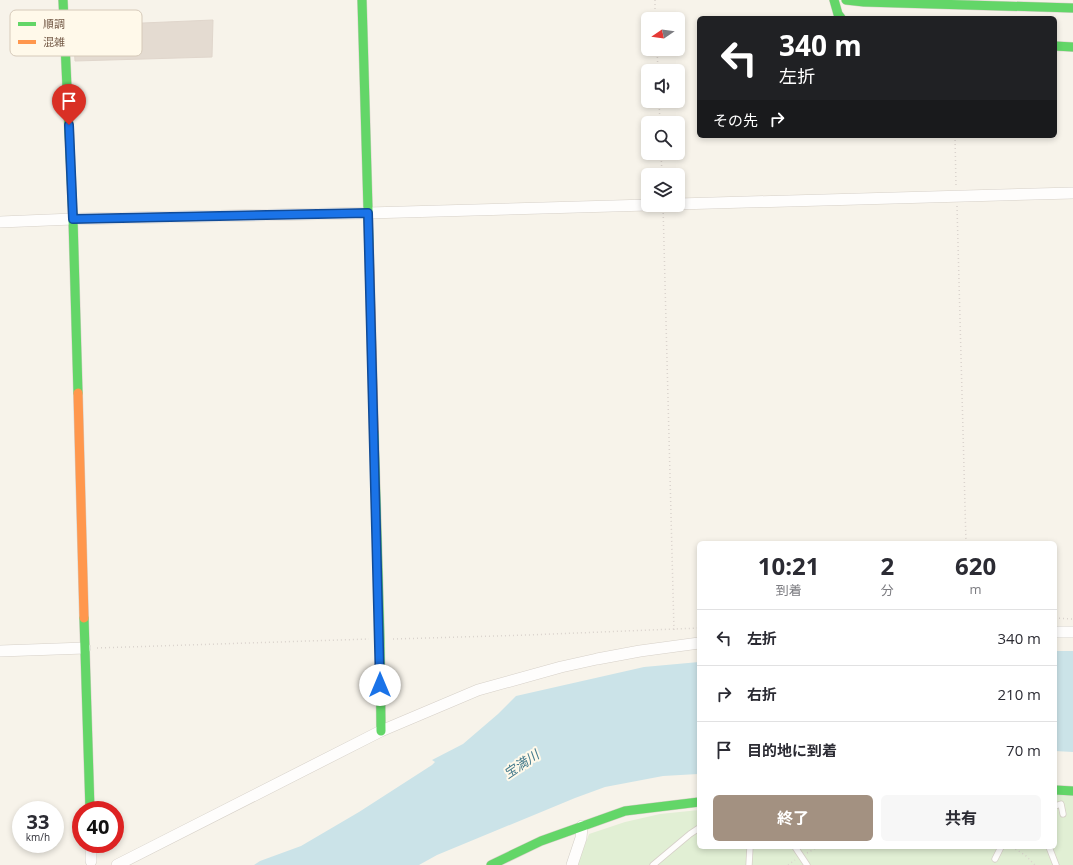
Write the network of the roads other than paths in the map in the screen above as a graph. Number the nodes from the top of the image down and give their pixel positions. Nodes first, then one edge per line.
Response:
1 (64, 0) edge
2 (362, 0) edge
3 (834, 0) edge
4 (846, 0) edge
5 (1033, 4) edge
6 (1073, 8) edge
7 (64, 10) edge
8 (840, 16) edge
9 (1057, 46) edge
10 (1073, 47) edge
11 (66, 56) edge
12 (1073, 193) edge
13 (685, 204) edge
14 (641, 205) edge
15 (368, 213) junction
16 (73, 219) junction
17 (0, 222) edge
18 (1057, 632) edge
19 (1073, 632) edge
20 (697, 643) edge
21 (85, 648) junction
22 (0, 651) edge
23 (381, 731) junction
24 (1057, 790) edge
25 (1073, 791) edge
26 (90, 801) edge
27 (697, 802) edge
28 (1057, 805) edge
29 (1063, 814) dead end
30 (582, 826) junction
31 (697, 829) edge
32 (750, 849) edge
33 (796, 849) edge
34 (1000, 849) edge
35 (1050, 849) edge
36 (91, 853) edge
37 (995, 859) dead end
38 (91, 861) dead end
39 (116, 865) edge
40 (492, 865) edge
41 (572, 865) edge
42 (653, 865) edge
43 (749, 865) edge
44 (807, 865) edge
45 (1056, 865) edge

1 - 7 street
2 - 15 street
3 - 8 street
4 - 5 street
5 - 6 street
9 - 10 street
11 - 16 street
12 - 13 street
14 - 15 street
15 - 16 street
15 - 23 street
16 - 17 street
16 - 21 street
18 - 19 street
20 - 23 street
21 - 22 street
21 - 26 street
23 - 39 street
24 - 25 street
27 - 30 street
28 - 29 lane
30 - 40 street
30 - 41 street
31 - 42 lane
32 - 43 lane
33 - 44 lane
34 - 37 lane
35 - 45 lane
36 - 38 street

